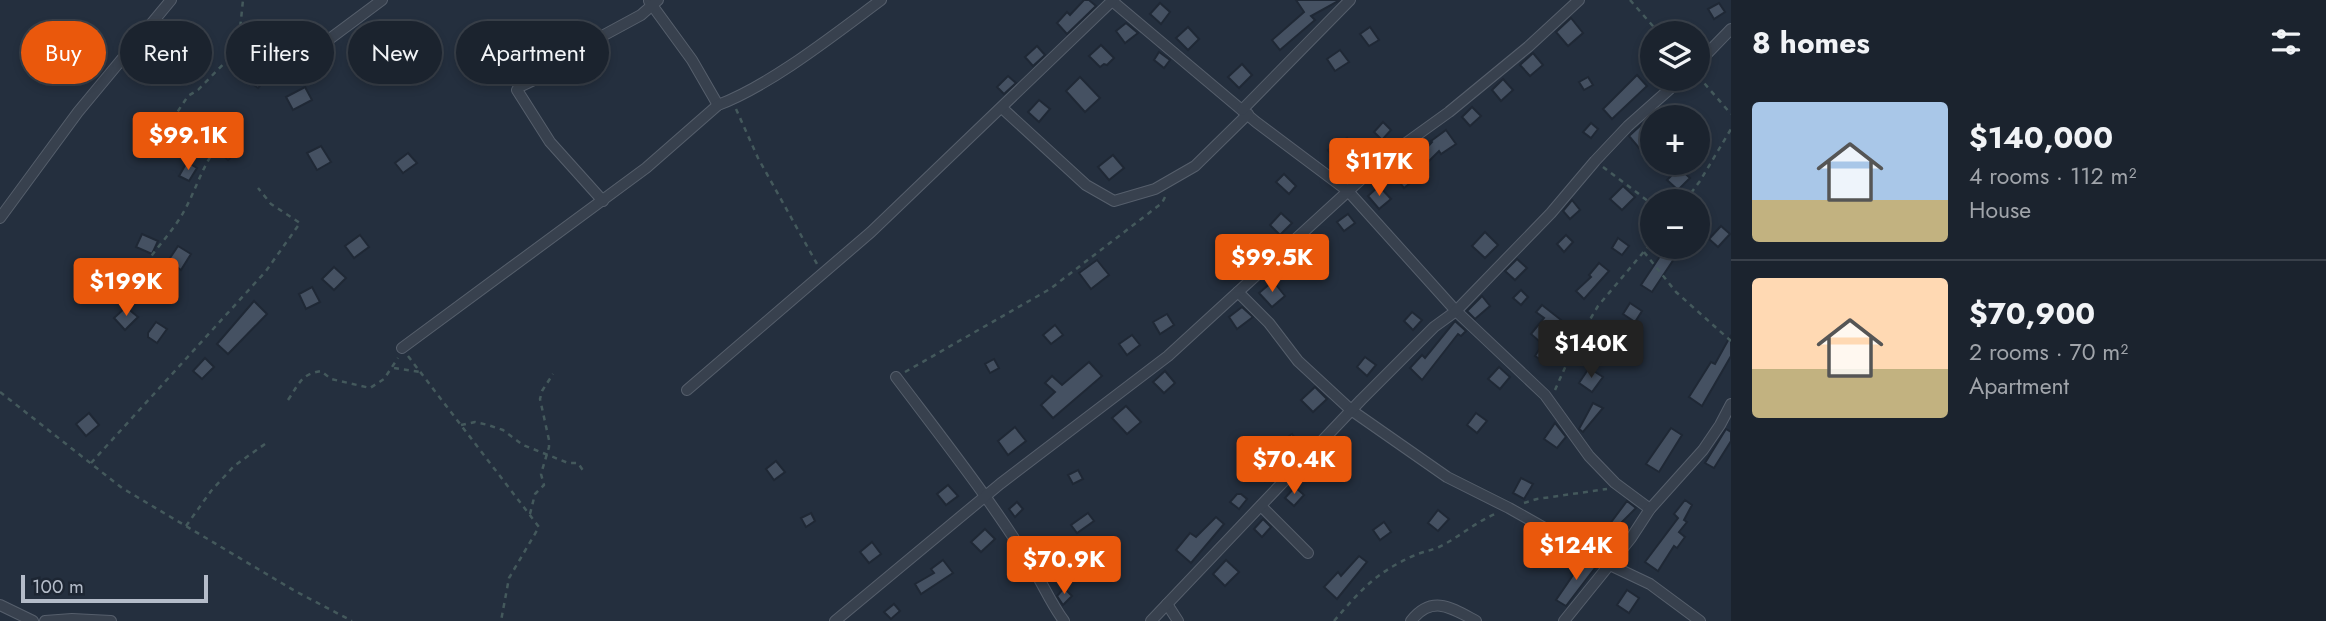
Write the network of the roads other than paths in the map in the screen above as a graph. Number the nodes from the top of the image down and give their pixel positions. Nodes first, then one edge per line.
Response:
1 (171, 0) edge
2 (382, 0) edge
3 (881, 0) edge
4 (1350, 0) edge
5 (1579, 0) edge
6 (1112, 1) edge
7 (653, 2) edge
8 (1731, 29) edge
9 (334, 36) edge
10 (1710, 51) edge
11 (1667, 91) edge
12 (718, 105) junction
13 (1002, 108) junction
14 (1245, 112) junction
15 (1348, 191) junction
16 (603, 201) junction
17 (0, 218) edge
18 (1238, 292) junction
19 (1456, 311) junction
20 (402, 348) road end
21 (896, 377) road end
22 (687, 390) dead end
23 (1731, 404) edge
24 (1351, 410) junction
25 (984, 497) junction
26 (1261, 506) junction
27 (1650, 509) junction
28 (1308, 553) dead end
29 (1610, 565) junction
30 (1167, 604) junction
31 (0, 605) edge
32 (33, 621) edge
33 (45, 621) edge
34 (111, 621) edge
35 (835, 621) edge
36 (1064, 621) edge
37 (1151, 621) edge
38 (1178, 621) edge
39 (1411, 621) edge
40 (1476, 621) edge
41 (1564, 621) edge
42 (1700, 621) edge

1 - 17 street
2 - 9 street
3 - 12 street
4 - 14 street
5 - 15 street
6 - 13 street
6 - 14 street
7 - 12 street
7 - 16 street
8 - 10 street
11 - 19 street
12 - 16 street
13 - 14 street
13 - 22 street
14 - 15 street
15 - 18 street
15 - 19 street
16 - 20 street
18 - 24 street
18 - 25 street
19 - 24 street
19 - 27 street
21 - 25 street
23 - 27 street
24 - 26 street
24 - 29 street
25 - 35 street
25 - 36 street
26 - 28 street
26 - 30 street
27 - 29 street
29 - 41 street
29 - 42 street
30 - 37 street
30 - 38 street
31 - 32 street
33 - 34 street
39 - 40 street

